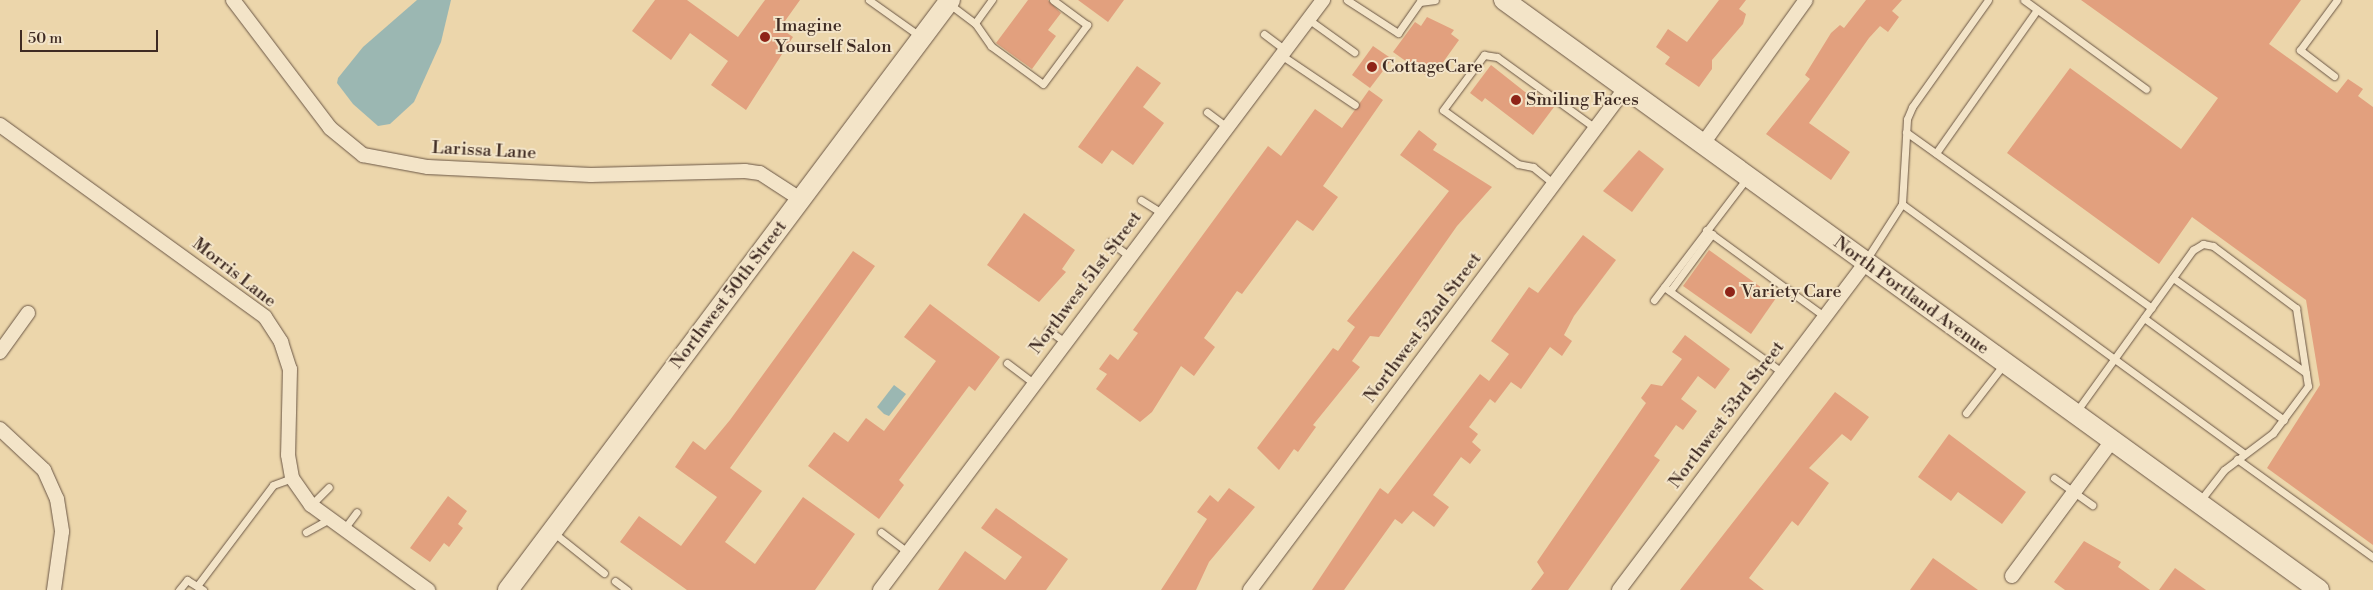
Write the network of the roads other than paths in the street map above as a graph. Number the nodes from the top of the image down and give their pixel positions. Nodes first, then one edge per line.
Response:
1 (233, 0) edge
2 (869, 0) edge
3 (992, 0) edge
4 (1053, 0) edge
5 (1323, 0) edge
6 (1347, 0) edge
7 (1434, 0) edge
8 (1504, 0) edge
9 (1806, 0) edge
10 (1988, 0) edge
11 (2024, 0) edge
12 (2337, 0) edge
13 (949, 2) edge
14 (2038, 10) junction
15 (1308, 18) junction
16 (975, 23) junction
17 (1264, 34) dead end
18 (922, 37) junction
19 (1283, 52) junction
20 (1354, 52) dead end
21 (2334, 76) dead end
22 (2146, 88) dead end
23 (1625, 89) junction
24 (1354, 105) dead end
25 (1207, 112) dead end
26 (0, 125) edge
27 (1227, 127) junction
28 (1595, 128) junction
29 (1906, 132) junction
30 (1702, 145) junction
31 (1936, 153) junction
32 (1747, 177) junction
33 (1554, 184) junction
34 (800, 199) junction
35 (1141, 200) dead end
36 (1902, 204) junction
37 (1162, 214) junction
38 (1709, 232) junction
39 (1110, 242) dead end
40 (1129, 256) junction
41 (1864, 262) junction
42 (2173, 278) junction
43 (1667, 289) junction
44 (1654, 300) dead end
45 (2152, 308) junction
46 (28, 313) dead end
47 (1824, 316) junction
48 (2144, 318) junction
49 (1048, 330) dead end
50 (1065, 342) junction
51 (0, 352) edge
52 (2115, 359) junction
53 (1007, 363) dead end
54 (2004, 363) junction
55 (1782, 372) junction
56 (2306, 373) junction
57 (1034, 383) junction
58 (1966, 413) dead end
59 (2075, 414) junction
60 (2284, 420) junction
61 (0, 429) edge
62 (2112, 441) junction
63 (2244, 453) junction
64 (2237, 459) junction
65 (292, 478) junction
66 (2054, 478) dead end
67 (329, 488) dead end
68 (2074, 492) junction
69 (2198, 503) junction
70 (311, 505) junction
71 (2092, 505) dead end
72 (357, 512) dead end
73 (329, 518) junction
74 (344, 529) junction
75 (306, 532) dead end
76 (552, 532) junction
77 (881, 532) dead end
78 (908, 552) junction
79 (2373, 557) edge
80 (604, 573) dead end
81 (2012, 576) dead end
82 (615, 581) dead end
83 (200, 588) edge
84 (54, 590) edge
85 (179, 590) edge
86 (428, 590) edge
87 (508, 590) edge
88 (626, 590) edge
89 (880, 590) edge
90 (1250, 590) edge
91 (1619, 590) edge
92 (2319, 590) edge

1 - 34 street, Larissa Lane
2 - 18 lane
3 - 16 lane
4 - 16 lane
5 - 15 street, Northwest 51st Street
6 - 7 lane
8 - 23 main road, North Portland Avenue
9 - 30 street
10 - 29 lane
11 - 14 lane
12 - 21 lane
13 - 16 lane
13 - 18 main road, Northwest 50th Street
14 - 22 lane
14 - 31 lane
15 - 19 street, Northwest 51st Street
15 - 20 lane
17 - 19 lane
18 - 34 main road, Northwest 50th Street
19 - 24 lane
19 - 27 street, Northwest 51st Street
23 - 28 street, Northwest 52nd Street
23 - 30 main road, North Portland Avenue
25 - 27 lane
26 - 65 street, Morris Lane
27 - 37 street, Northwest 51st Street
28 - 33 street, Northwest 52nd Street
28 - 33 lane
29 - 31 lane
29 - 36 lane
30 - 32 main road, North Portland Avenue
31 - 45 lane
32 - 38 lane
32 - 41 main road, North Portland Avenue
33 - 90 street, Northwest 52nd Street
34 - 76 main road, Northwest 50th Street
35 - 37 lane
36 - 41 lane
36 - 52 lane
37 - 40 street, Northwest 51st Street
38 - 43 lane
38 - 47 lane
39 - 40 lane
40 - 50 street, Northwest 51st Street
41 - 47 street, Northwest 53rd Street
41 - 54 main road, North Portland Avenue
42 - 45 lane
42 - 56 lane
42 - 56 lane
43 - 44 lane
43 - 55 lane
45 - 48 lane
46 - 51 street
47 - 55 street, Northwest 53rd Street
48 - 52 lane
48 - 60 lane
49 - 50 lane
50 - 57 street, Northwest 51st Street
52 - 59 lane
52 - 63 lane
53 - 57 lane
54 - 58 lane
54 - 59 main road, North Portland Avenue
55 - 91 street, Northwest 53rd Street
56 - 60 lane
57 - 78 street, Northwest 51st Street
59 - 62 main road, North Portland Avenue
60 - 63 lane
61 - 84 street
62 - 68 street
62 - 69 main road, North Portland Avenue
63 - 64 lane
64 - 69 lane
64 - 79 lane
65 - 70 street, Morris Lane
65 - 83 lane
66 - 68 lane
67 - 70 lane
68 - 71 lane
68 - 81 street
69 - 92 main road, North Portland Avenue
70 - 73 street, Morris Lane
72 - 74 lane
73 - 74 street, Morris Lane
73 - 75 lane
74 - 86 street, Morris Lane
76 - 80 lane
76 - 87 main road, Northwest 50th Street
77 - 78 lane
78 - 89 street, Northwest 51st Street
82 - 88 lane
83 - 85 lane

